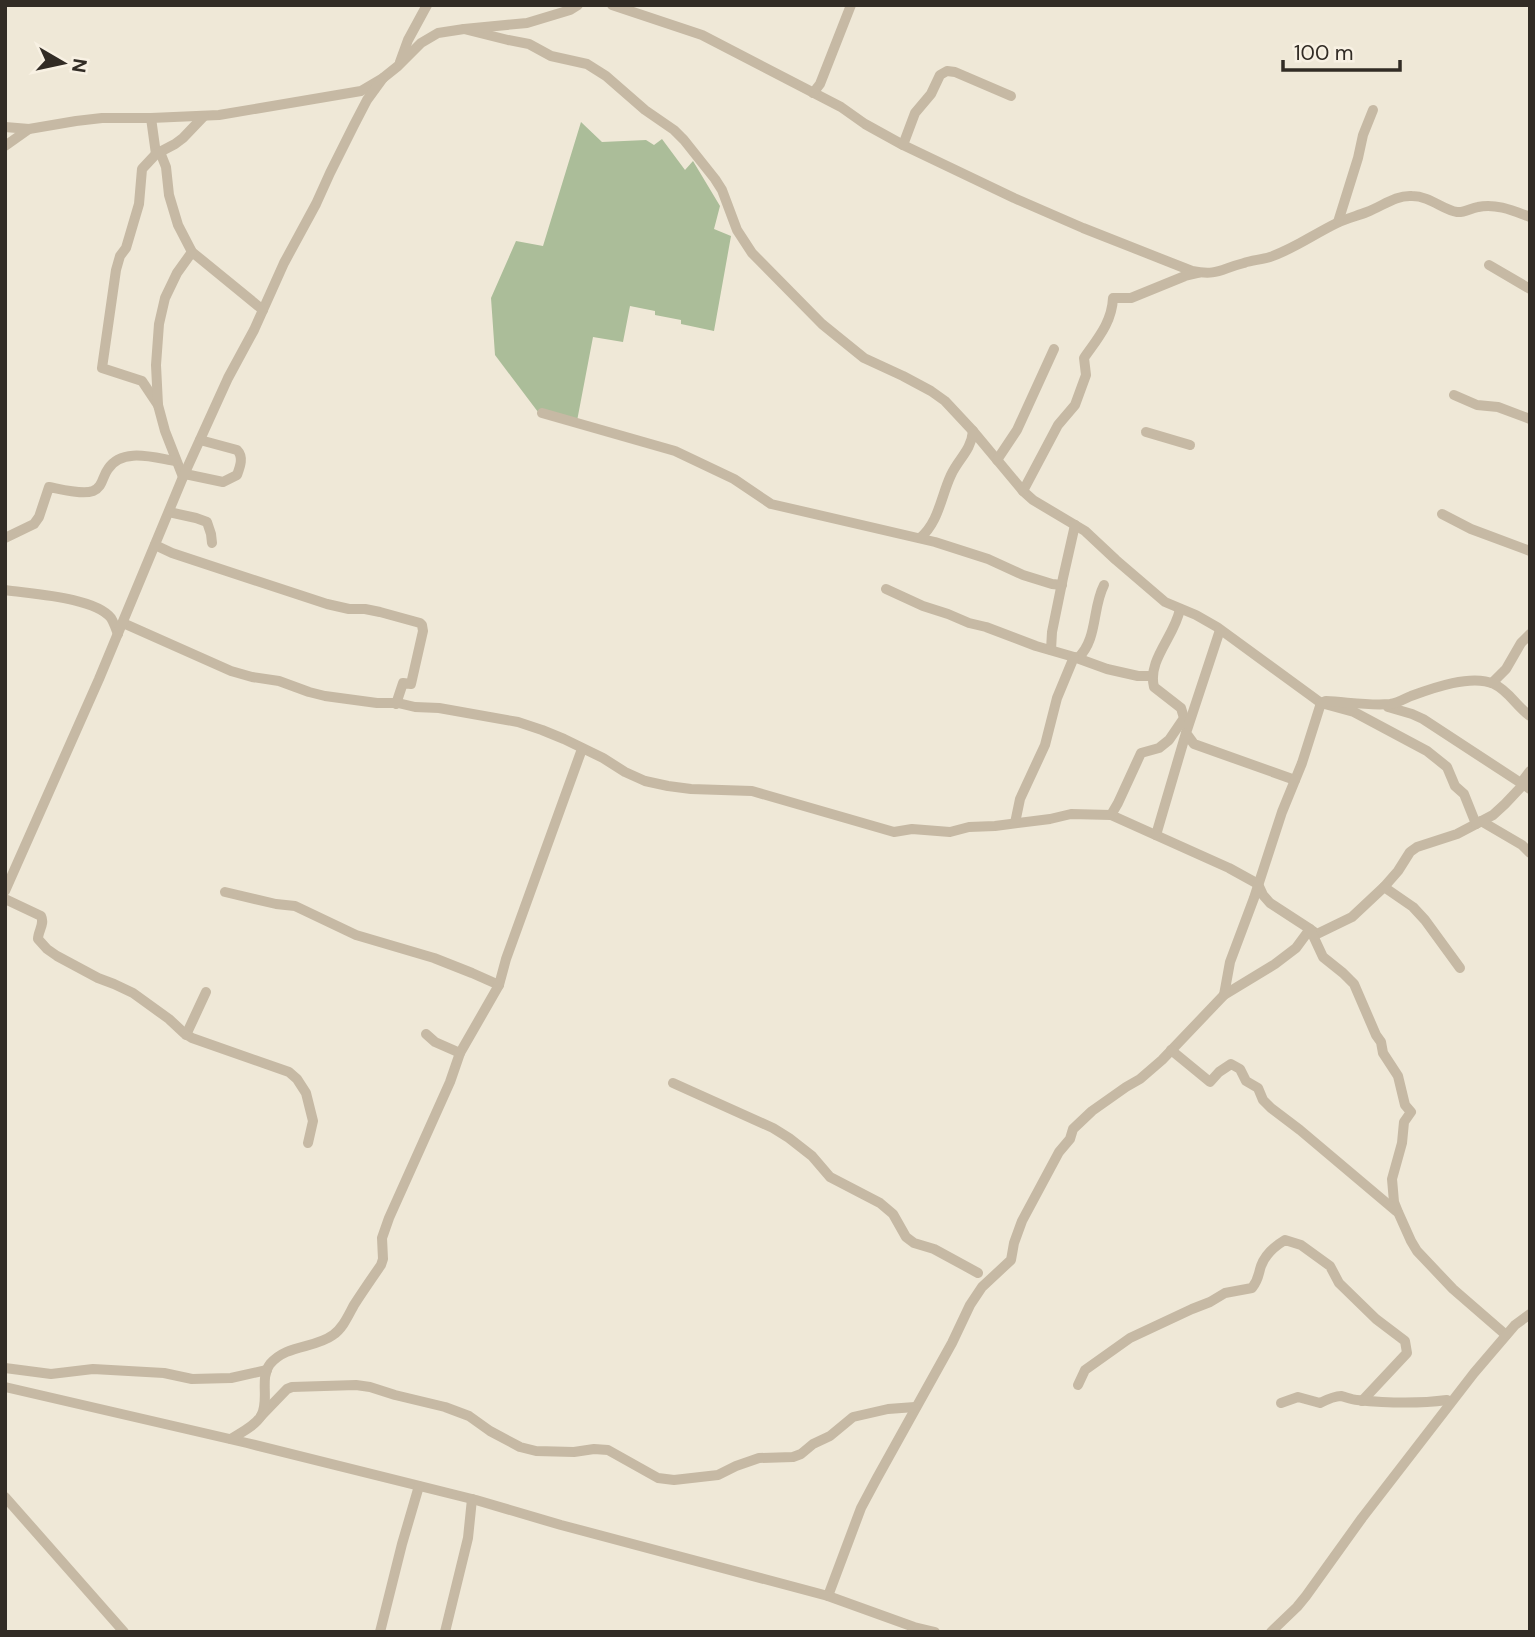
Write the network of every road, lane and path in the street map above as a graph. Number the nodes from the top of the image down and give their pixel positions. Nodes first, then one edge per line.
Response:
1 (427, 5) edge
2 (578, 5) edge
3 (612, 5) edge
4 (851, 5) edge
5 (464, 29) junction
6 (398, 66) junction
7 (383, 78) junction
8 (813, 93) junction
9 (1011, 96) dead end
10 (1373, 110) dead end
11 (204, 116) junction
12 (151, 118) junction
13 (5, 127) edge
14 (29, 129) junction
15 (903, 145) junction
16 (5, 146) edge
17 (158, 153) junction
18 (1530, 217) edge
19 (1338, 222) junction
20 (192, 252) junction
21 (1489, 265) dead end
22 (1201, 273) junction
23 (1530, 289) edge
24 (263, 310) junction
25 (1054, 349) dead end
26 (1454, 395) dead end
27 (158, 405) junction
28 (542, 414) dead end
29 (1530, 419) edge
30 (973, 431) junction
31 (1146, 432) dead end
32 (200, 440) junction
33 (1190, 445) dead end
34 (997, 460) junction
35 (176, 461) junction
36 (184, 476) junction
37 (1023, 491) junction
38 (169, 512) junction
39 (1442, 514) dead end
40 (1075, 524) junction
41 (5, 538) edge
42 (920, 538) junction
43 (212, 543) dead end
44 (155, 545) junction
45 (1530, 551) edge
46 (1062, 585) junction
47 (1104, 585) dead end
48 (886, 589) dead end
49 (5, 590) edge
50 (1180, 609) junction
51 (121, 628) junction
52 (1220, 629) junction
53 (1530, 634) edge
54 (1051, 650) junction
55 (1076, 658) junction
56 (1153, 676) junction
57 (1492, 684) junction
58 (1321, 703) junction
59 (396, 704) junction
60 (1379, 705) junction
61 (1530, 716) edge
62 (1186, 733) junction
63 (582, 749) junction
64 (1530, 771) edge
65 (1295, 780) junction
66 (1526, 787) edge
67 (1111, 815) junction
68 (1016, 822) junction
69 (1479, 823) junction
70 (1156, 835) junction
71 (27, 841) junction
72 (1530, 853) edge
73 (5, 870) edge
74 (1258, 884) junction
75 (1384, 887) junction
76 (5, 891) edge
77 (225, 892) dead end
78 (5, 899) edge
79 (1311, 929) junction
80 (1460, 968) dead end
81 (499, 985) junction
82 (206, 992) dead end
83 (1224, 995) junction
84 (426, 1034) dead end
85 (186, 1035) junction
86 (1171, 1050) junction
87 (460, 1053) junction
88 (673, 1083) dead end
89 (308, 1143) dead end
90 (1398, 1212) junction
91 (978, 1273) dead end
92 (1530, 1314) edge
93 (1506, 1335) junction
94 (5, 1368) edge
95 (267, 1370) junction
96 (1078, 1385) dead end
97 (5, 1387) edge
98 (1447, 1400) dead end
99 (1362, 1401) junction
100 (1281, 1403) dead end
101 (915, 1407) junction
102 (261, 1416) junction
103 (231, 1439) junction
104 (419, 1486) junction
105 (5, 1497) edge
106 (472, 1499) junction
107 (828, 1596) junction
108 (124, 1632) edge
109 (380, 1632) edge
110 (445, 1632) edge
111 (935, 1632) edge
112 (1271, 1632) edge

1 - 6 street
2 - 5 street
3 - 8 street
4 - 8 street
5 - 6 street
5 - 30 street
6 - 7 street
7 - 11 street
7 - 24 street
8 - 15 street
9 - 15 street
10 - 19 street
11 - 12 street
11 - 17 street
12 - 14 street
12 - 17 street
13 - 14 street
14 - 16 street
15 - 22 street
17 - 20 street
17 - 27 street
18 - 19 street
19 - 22 street
20 - 24 street
20 - 27 street
21 - 23 street
22 - 37 street
24 - 32 street
25 - 34 street
26 - 29 street
27 - 35 street
28 - 42 street
30 - 34 street
30 - 42 street
31 - 33 street
32 - 36 street
32 - 36 street
34 - 37 street
35 - 36 street
35 - 41 street
36 - 38 street
37 - 40 street
38 - 43 street
38 - 44 street
39 - 45 street
40 - 46 street
40 - 50 street
42 - 46 street
44 - 51 street
44 - 59 street
46 - 54 street
47 - 55 street
48 - 54 street
49 - 51 street
50 - 52 street
50 - 56 street
51 - 59 street
51 - 71 street
52 - 58 street
52 - 62 street
53 - 57 street
54 - 55 street
55 - 56 street
55 - 68 street
56 - 67 street
57 - 60 street
57 - 61 street
58 - 60 street
58 - 65 street
58 - 69 street
59 - 63 street
60 - 66 street
62 - 65 street
62 - 70 street
63 - 68 street
63 - 81 street
64 - 66 street
65 - 74 street
66 - 69 street
67 - 68 street
67 - 70 street
69 - 72 street
69 - 75 street
70 - 74 street
71 - 73 street
71 - 76 street
74 - 79 street
74 - 83 street
75 - 79 street
75 - 80 street
77 - 81 street
78 - 85 street
79 - 83 street
79 - 90 street
81 - 87 street
82 - 85 street
83 - 86 street
84 - 87 street
85 - 89 street
86 - 90 street
86 - 101 street
87 - 95 street
88 - 91 street
90 - 93 street
92 - 93 street
93 - 112 street
94 - 95 street
95 - 102 street
96 - 99 street
97 - 103 street
98 - 99 street
99 - 100 street
101 - 102 street
101 - 107 street
102 - 103 street
103 - 104 street
104 - 106 street
104 - 109 street
105 - 108 street
106 - 107 street
106 - 110 street
107 - 111 street

